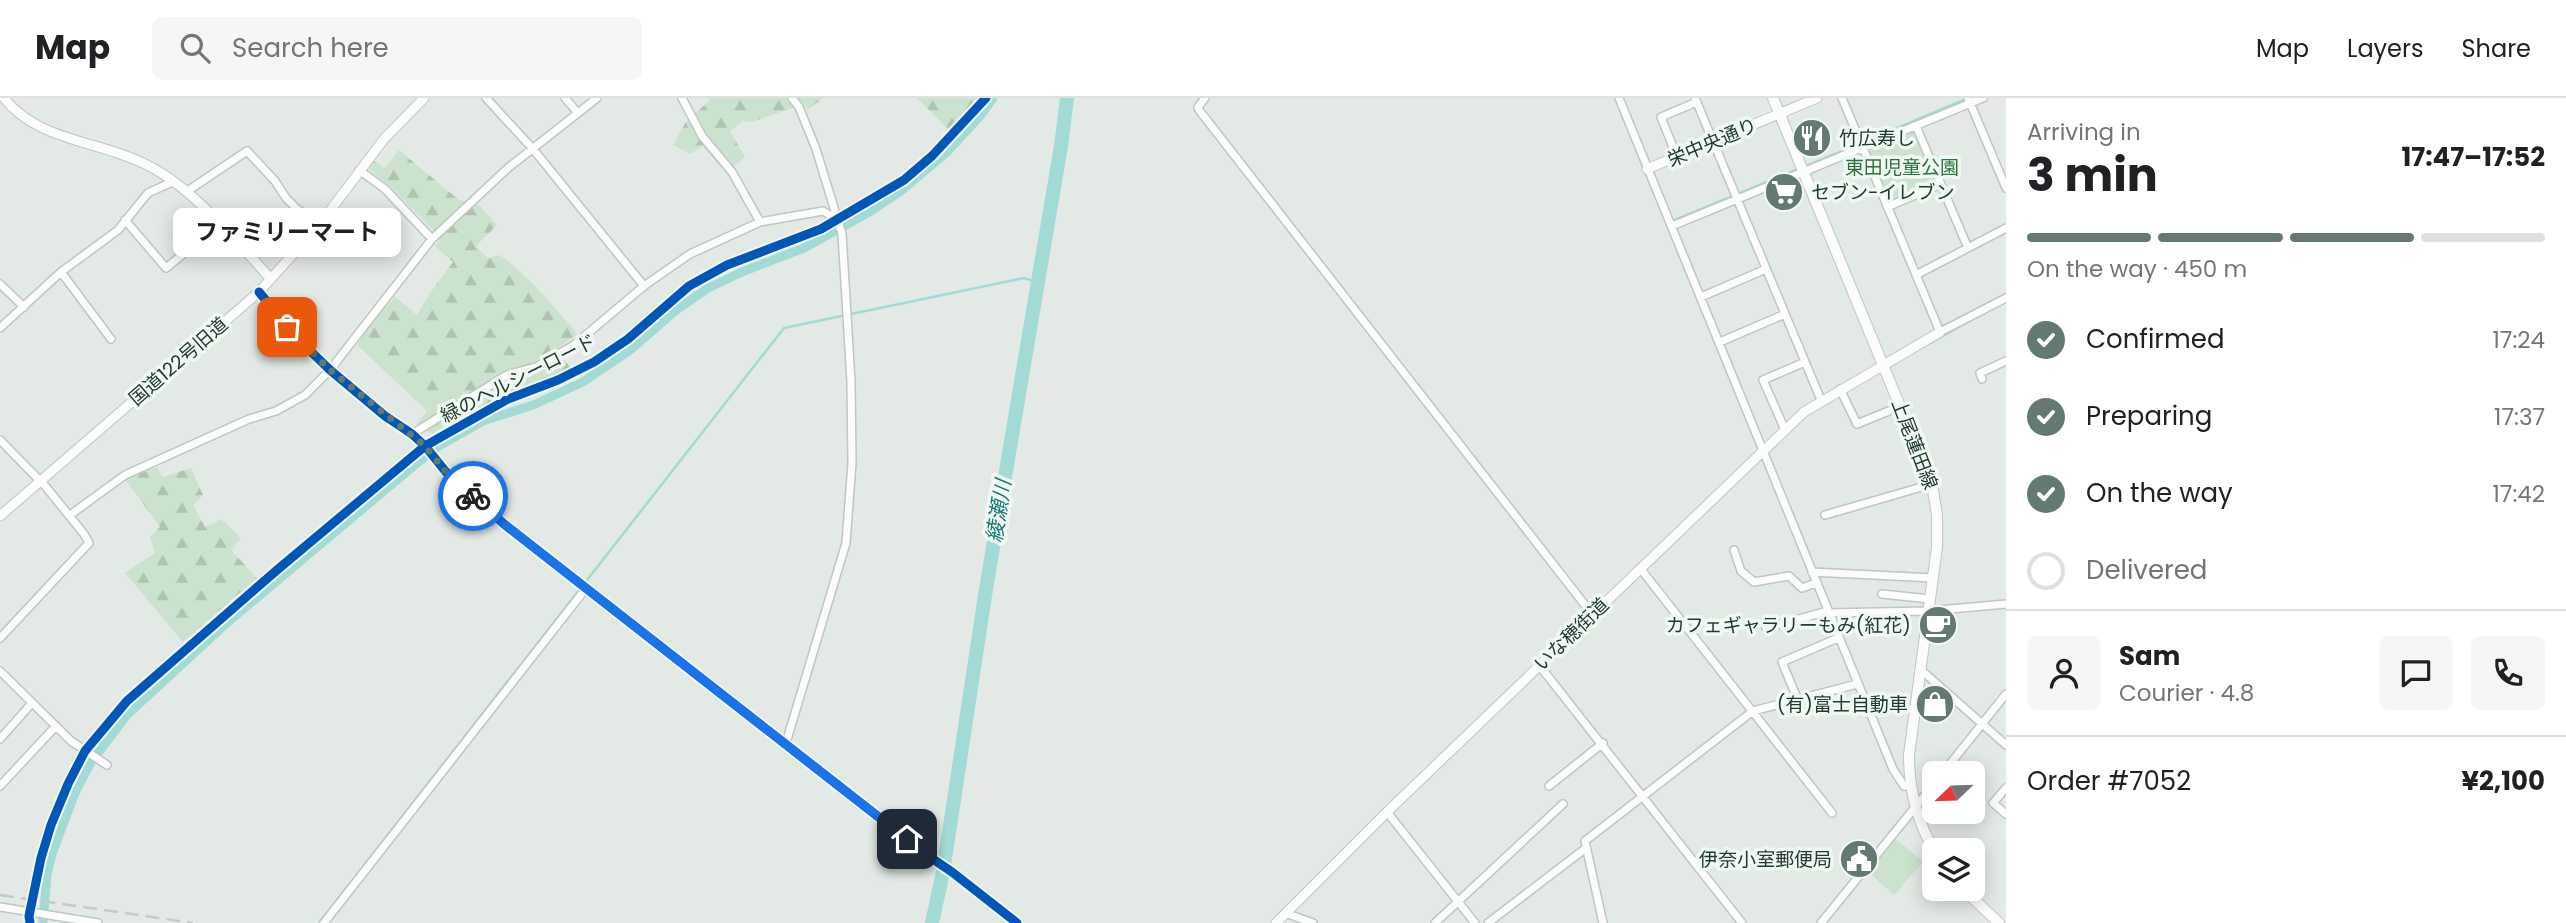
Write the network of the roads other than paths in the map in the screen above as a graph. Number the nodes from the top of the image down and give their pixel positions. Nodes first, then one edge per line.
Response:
1 (4, 98) edge
2 (424, 98) edge
3 (486, 98) edge
4 (565, 98) edge
5 (597, 98) edge
6 (682, 98) edge
7 (792, 98) edge
8 (1205, 98) edge
9 (1619, 98) edge
10 (1773, 98) edge
11 (1817, 98) edge
12 (1842, 98) edge
13 (1983, 98) edge
14 (1696, 100) edge
15 (1970, 100) edge
16 (578, 113) junction
17 (1779, 114) junction
18 (1916, 126) junction
19 (1713, 141) junction
20 (1863, 148) junction
21 (533, 149) junction
22 (1677, 157) junction
23 (1647, 169) junction
24 (359, 170) junction
25 (1804, 172) junction
26 (172, 182) junction
27 (1941, 184) junction
28 (2006, 188) edge
29 (186, 192) junction
30 (1737, 199) junction
31 (861, 205) dead end
32 (1888, 206) junction
33 (125, 220) junction
34 (838, 221) junction
35 (760, 222) junction
36 (320, 224) junction
37 (219, 225) junction
38 (1672, 226) junction
39 (2006, 228) edge
40 (432, 239) junction
41 (1968, 248) junction
42 (1766, 269) junction
43 (61, 272) junction
44 (1916, 275) junction
45 (271, 279) junction
46 (0, 284) edge
47 (644, 286) junction
48 (258, 292) junction
49 (1701, 297) junction
50 (2006, 299) edge
51 (24, 307) junction
52 (1785, 314) junction
53 (0, 328) edge
54 (1940, 332) junction
55 (111, 339) dead end
56 (1720, 342) junction
57 (2006, 361) edge
58 (1805, 362) junction
59 (1883, 366) junction
60 (330, 370) junction
61 (1982, 379) dead end
62 (1840, 389) junction
63 (1821, 400) junction
64 (1900, 406) junction
65 (1785, 430) junction
66 (412, 435) junction
67 (0, 440) edge
68 (1763, 451) junction
69 (40, 481) junction
70 (1932, 484) junction
71 (70, 515) junction
72 (1825, 515) dead end
73 (0, 516) edge
74 (1734, 550) dead end
75 (1640, 568) junction
76 (1812, 572) junction
77 (1933, 578) junction
78 (1816, 583) junction
79 (587, 587) junction
80 (1882, 594) dead end
81 (1930, 599) junction
82 (2006, 604) edge
83 (1928, 611) junction
84 (1828, 612) junction
85 (1592, 614) junction
86 (1766, 628) dead end
87 (0, 638) edge
88 (1838, 638) junction
89 (1539, 665) junction
90 (1919, 669) junction
91 (0, 671) edge
92 (7, 678) junction
93 (1857, 684) junction
94 (0, 685) edge
95 (2006, 694) edge
96 (1797, 698) junction
97 (32, 703) junction
98 (1753, 711) junction
99 (1982, 724) junction
100 (56, 726) junction
101 (0, 739) edge
102 (786, 743) junction
103 (1603, 743) junction
104 (2006, 745) edge
105 (1952, 761) edge
106 (107, 765) dead end
107 (0, 786) edge
108 (1549, 786) dead end
109 (1911, 786) junction
110 (2006, 788) edge
111 (1643, 795) junction
112 (1922, 799) edge
113 (1563, 804) dead end
114 (1915, 807) junction
115 (1387, 812) junction
116 (1832, 813) dead end
117 (2006, 814) edge
118 (1929, 838) edge
119 (1586, 848) junction
120 (1457, 901) junction
121 (1976, 901) edge
122 (0, 907) edge
123 (26, 912) junction
124 (1285, 913) junction
125 (24, 923) edge
126 (98, 923) edge
127 (324, 923) edge
128 (1017, 923) edge
129 (1276, 923) edge
130 (1313, 923) edge
131 (1435, 923) edge
132 (1475, 923) edge
133 (1488, 923) edge
134 (1603, 923) edge
135 (1742, 923) edge
136 (1821, 923) edge
137 (1999, 923) edge

1 - 26 street
2 - 24 street, 国道122号旧道
3 - 21 street
4 - 16 street
5 - 16 street
6 - 35 street
7 - 34 street
8 - 85 street
9 - 23 street
10 - 17 main road, 上尾蓮田線
11 - 17 street, 栄中央通り
12 - 20 street
13 - 15 street
14 - 19 street
14 - 22 street
15 - 18 street
15 - 28 street
16 - 21 street
17 - 19 street, 栄中央通り
17 - 25 main road, 上尾蓮田線
18 - 20 street
18 - 27 street
19 - 22 street, 栄中央通り
19 - 30 street
20 - 25 street
20 - 32 street
21 - 40 street
21 - 47 street
22 - 23 street, 栄中央通り
23 - 38 street
24 - 36 street, 国道122号旧道
24 - 40 street
25 - 30 street
25 - 59 main road, 上尾蓮田線
26 - 29 street
26 - 33 street
27 - 32 street
27 - 41 street
29 - 36 street
29 - 37 street
30 - 38 street
30 - 42 street
31 - 34 street
32 - 44 street
33 - 37 street
33 - 43 street
34 - 35 street
34 - 102 street
35 - 47 street
36 - 45 street, 国道122号旧道
37 - 45 street
38 - 49 street
39 - 41 street
40 - 60 street
41 - 44 street
42 - 49 street
42 - 52 street
43 - 51 street
43 - 55 street
44 - 54 street
45 - 48 street, 国道122号旧道
46 - 51 street
47 - 66 street
48 - 60 street
48 - 69 street, 国道122号旧道
49 - 56 street
50 - 54 street
51 - 53 street
52 - 56 street
52 - 58 street
54 - 59 street, いな穂街道
56 - 68 street
57 - 61 street
58 - 63 street
58 - 65 street
59 - 62 street, いな穂街道
59 - 64 main road, 上尾蓮田線
60 - 66 street
60 - 71 street
62 - 63 street, いな穂街道
62 - 64 street
63 - 65 street, いな穂街道
64 - 70 main road, 上尾蓮田線
65 - 68 street, いな穂街道
66 - 79 street
67 - 69 street
68 - 75 street, いな穂街道
68 - 76 street
69 - 71 street
69 - 73 street, 国道122号旧道
70 - 72 street
70 - 77 main road, 上尾蓮田線
71 - 87 street
74 - 78 street
75 - 85 street, いな穂街道
75 - 98 street
76 - 77 street
76 - 78 street
77 - 81 main road, 上尾蓮田線
78 - 84 street
79 - 102 street
79 - 127 street
80 - 81 street
81 - 83 main road, 上尾蓮田線
82 - 83 street
83 - 84 street
83 - 90 main road, 上尾蓮田線
84 - 86 street
84 - 88 street
85 - 89 street, いな穂街道
88 - 93 street
88 - 96 street
89 - 103 street
89 - 115 street, いな穂街道
90 - 99 street
90 - 109 main road, 上尾蓮田線
91 - 92 street
92 - 94 street
92 - 97 street
93 - 96 street
93 - 109 street
95 - 99 street
96 - 98 street
97 - 100 street
97 - 101 street
98 - 111 street
98 - 116 street
99 - 104 street
99 - 105 street
100 - 106 street
100 - 107 street
102 - 128 street
103 - 108 street
103 - 111 street
109 - 114 main road, 上尾蓮田線
110 - 117 street
111 - 119 street
111 - 135 street
112 - 114 street
113 - 120 street
114 - 118 main road, 上尾蓮田線
114 - 136 street
115 - 120 street
115 - 124 street, いな穂街道
119 - 133 street
119 - 134 street
120 - 131 street
120 - 132 street
121 - 137 main road
122 - 123 street
123 - 125 street
123 - 126 street
124 - 129 street, いな穂街道
124 - 130 street

